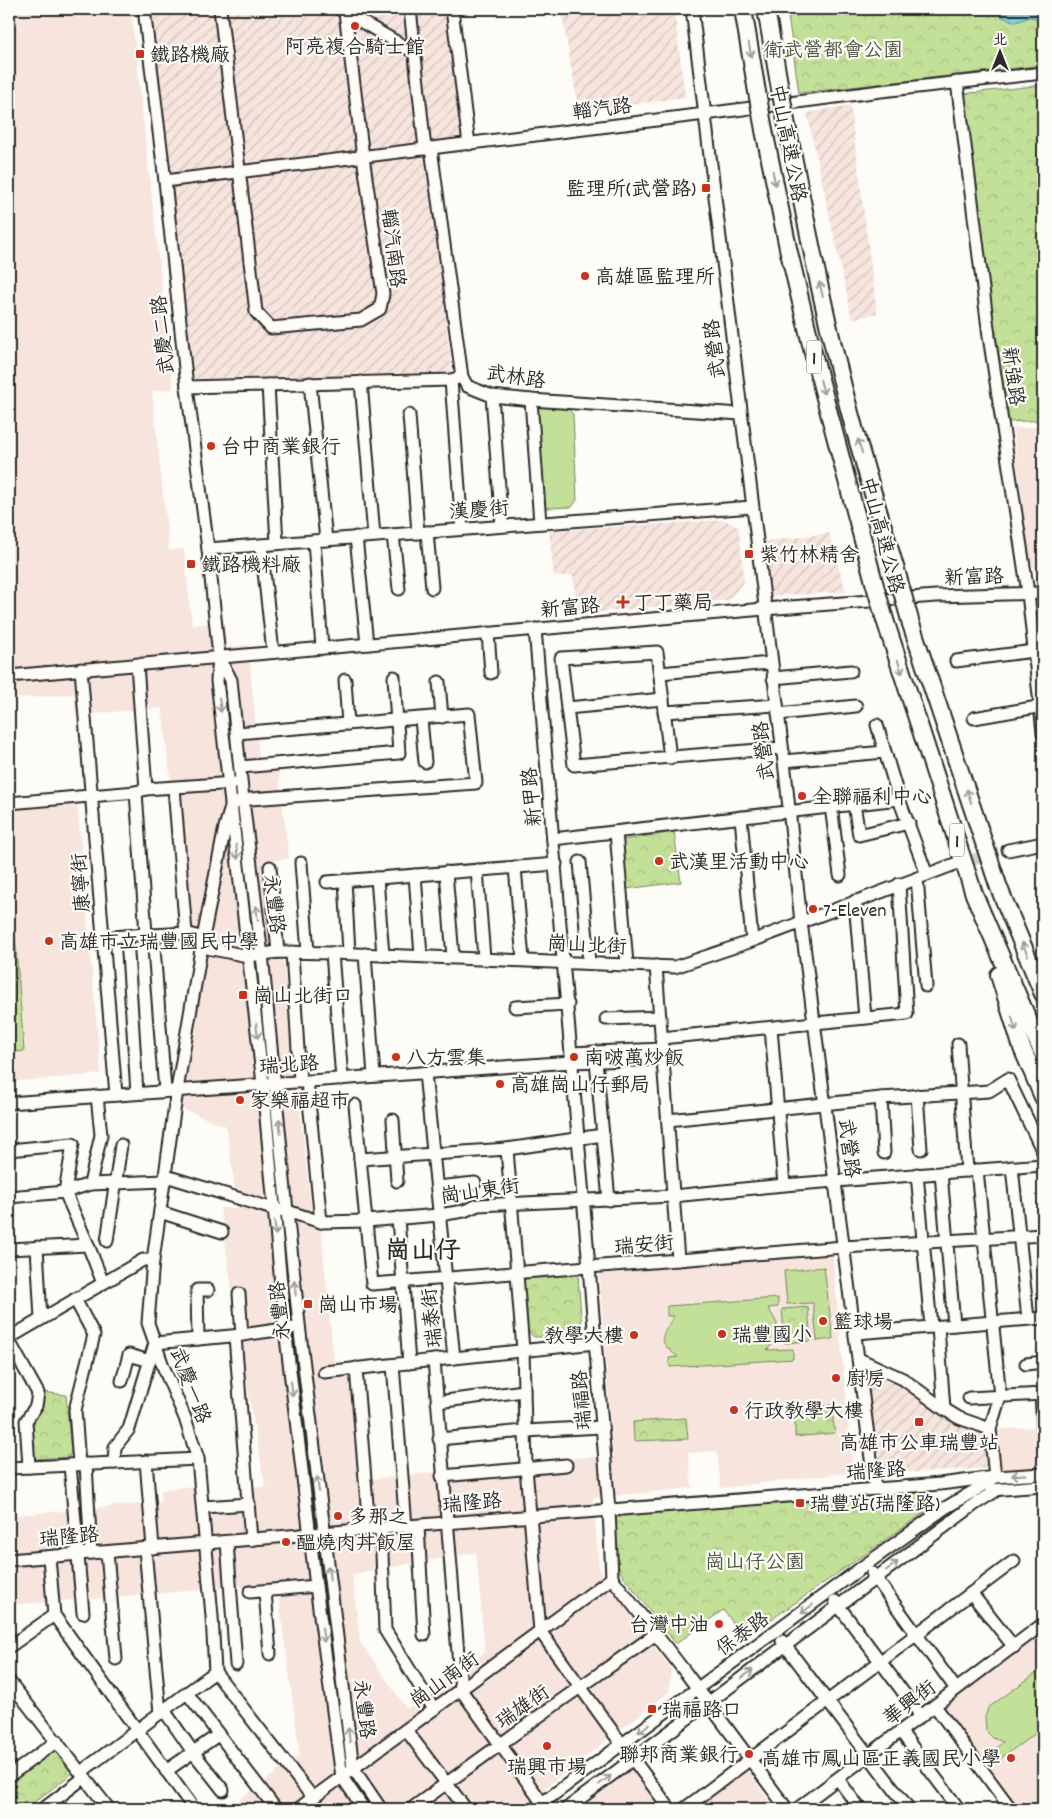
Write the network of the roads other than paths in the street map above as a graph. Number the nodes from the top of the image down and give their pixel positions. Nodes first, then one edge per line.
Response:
1 (144, 9) edge
2 (220, 9) edge
3 (410, 9) edge
4 (452, 9) edge
5 (692, 9) edge
6 (742, 9) edge
7 (766, 9) edge
8 (342, 10) edge
9 (414, 52) junction
10 (1043, 73) edge
11 (957, 82) junction
12 (705, 114) junction
13 (469, 144) junction
14 (428, 148) junction
15 (363, 157) junction
16 (240, 172) junction
17 (165, 181) junction
18 (457, 378) junction
19 (361, 382) junction
20 (310, 383) junction
21 (268, 385) junction
22 (187, 388) junction
23 (492, 396) junction
24 (532, 400) junction
25 (741, 414) junction
26 (409, 415) dead end
27 (752, 507) junction
28 (540, 523) junction
29 (502, 526) junction
30 (462, 529) junction
31 (422, 532) junction
32 (393, 534) junction
33 (374, 536) junction
34 (356, 537) junction
35 (320, 540) junction
36 (277, 543) junction
37 (261, 544) junction
38 (208, 549) junction
39 (432, 588) dead end
40 (398, 590) dead end
41 (1028, 593) junction
42 (1043, 593) edge
43 (764, 609) junction
44 (535, 629) junction
45 (488, 633) junction
46 (368, 644) junction
47 (322, 648) junction
48 (1034, 651) junction
49 (273, 652) junction
50 (219, 657) junction
51 (956, 661) dead end
52 (771, 663) junction
53 (137, 664) junction
54 (81, 669) junction
55 (851, 671) dead end
56 (660, 673) junction
57 (491, 674) dead end
58 (9, 676) edge
59 (394, 677) dead end
60 (773, 678) junction
61 (345, 680) dead end
62 (439, 682) dead end
63 (663, 699) junction
64 (856, 706) dead end
65 (1042, 706) edge
66 (567, 708) junction
67 (777, 709) junction
68 (664, 712) junction
69 (442, 717) junction
70 (974, 718) dead end
71 (421, 719) junction
72 (397, 720) junction
73 (348, 724) junction
74 (877, 725) dead end
75 (237, 733) junction
76 (1043, 733) edge
77 (782, 748) junction
78 (885, 752) junction
79 (670, 758) junction
80 (425, 762) dead end
81 (784, 762) junction
82 (241, 767) junction
83 (242, 782) junction
84 (229, 783) junction
85 (174, 788) junction
86 (141, 791) junction
87 (92, 795) junction
88 (899, 799) junction
89 (243, 800) junction
90 (9, 803) edge
91 (232, 804) junction
92 (854, 804) junction
93 (831, 806) junction
94 (789, 811) junction
95 (741, 817) junction
96 (909, 823) junction
97 (616, 832) junction
98 (553, 839) junction
99 (1043, 843) edge
100 (1008, 850) tunnel mouth
101 (580, 862) dead end
102 (301, 863) dead end
103 (556, 864) junction
104 (954, 864) tunnel mouth
105 (270, 866) dead end
106 (515, 867) junction
107 (478, 870) junction
108 (446, 872) junction
109 (840, 874) dead end
110 (415, 875) junction
111 (922, 876) junction
112 (377, 878) junction
113 (345, 880) junction
114 (327, 882) dead end
115 (898, 884) junction
116 (974, 894) junction
117 (855, 901) junction
118 (801, 922) junction
119 (186, 933) junction
120 (150, 934) junction
121 (127, 937) junction
122 (103, 938) junction
123 (752, 941) junction
124 (202, 943) junction
125 (278, 952) junction
126 (292, 952) junction
127 (308, 952) junction
128 (332, 953) junction
129 (349, 953) junction
130 (262, 954) junction
131 (365, 954) junction
132 (383, 955) junction
133 (248, 956) junction
134 (421, 956) junction
135 (453, 957) junction
136 (484, 958) junction
137 (523, 960) junction
138 (564, 961) junction
139 (589, 962) junction
140 (627, 964) junction
141 (656, 966) junction
142 (926, 986) dead end
143 (1043, 994) edge
144 (568, 1004) junction
145 (515, 1007) dead end
146 (660, 1017) junction
147 (865, 1018) junction
148 (606, 1019) dead end
149 (816, 1024) junction
150 (771, 1028) junction
151 (958, 1044) dead end
152 (662, 1049) junction
153 (1043, 1054) edge
154 (571, 1058) junction
155 (596, 1061) junction
156 (425, 1073) junction
157 (374, 1076) junction
158 (342, 1079) junction
159 (304, 1082) junction
160 (263, 1084) junction
161 (276, 1084) junction
162 (178, 1090) junction
163 (165, 1091) junction
164 (961, 1092) junction
165 (137, 1093) junction
166 (116, 1095) junction
167 (917, 1095) junction
168 (97, 1096) junction
169 (1043, 1097) edge
170 (881, 1098) junction
171 (9, 1102) edge
172 (826, 1103) junction
173 (355, 1105) dead end
174 (778, 1109) junction
175 (393, 1120) dead end
176 (668, 1120) junction
177 (603, 1135) junction
178 (578, 1137) junction
179 (121, 1145) dead end
180 (921, 1148) dead end
181 (507, 1149) junction
182 (9, 1150) edge
183 (1043, 1152) edge
184 (884, 1153) dead end
185 (434, 1154) junction
186 (395, 1156) junction
187 (360, 1159) junction
188 (1043, 1165) edge
189 (1012, 1167) junction
190 (972, 1170) junction
191 (941, 1173) junction
192 (917, 1174) junction
193 (165, 1179) junction
194 (397, 1181) dead end
195 (836, 1181) junction
196 (114, 1183) junction
197 (475, 1183) dead end
198 (90, 1184) junction
199 (784, 1184) junction
200 (437, 1186) junction
201 (65, 1192) junction
202 (673, 1196) junction
203 (9, 1197) edge
204 (583, 1200) junction
205 (608, 1200) junction
206 (512, 1203) junction
207 (273, 1209) junction
208 (287, 1211) junction
209 (160, 1212) junction
210 (439, 1215) junction
211 (398, 1218) junction
212 (366, 1220) junction
213 (321, 1222) junction
214 (222, 1232) dead end
215 (1043, 1235) edge
216 (1019, 1237) junction
217 (985, 1239) junction
218 (107, 1240) dead end
219 (947, 1241) junction
220 (923, 1242) junction
221 (88, 1245) junction
222 (37, 1247) junction
223 (844, 1247) junction
224 (9, 1249) edge
225 (153, 1260) junction
226 (678, 1260) junction
227 (590, 1267) junction
228 (517, 1272) junction
229 (446, 1278) junction
230 (404, 1282) junction
231 (103, 1283) junction
232 (208, 1290) dead end
233 (239, 1294) dead end
234 (75, 1299) junction
235 (1043, 1318) edge
236 (41, 1319) junction
237 (1028, 1319) junction
238 (994, 1323) junction
239 (954, 1325) junction
240 (300, 1327) junction
241 (934, 1327) junction
242 (285, 1329) junction
243 (856, 1333) junction
244 (239, 1336) junction
245 (9, 1339) edge
246 (198, 1339) junction
247 (155, 1343) junction
248 (595, 1343) junction
249 (523, 1350) junction
250 (454, 1358) junction
251 (859, 1359) junction
252 (434, 1360) junction
253 (150, 1361) junction
254 (1043, 1362) edge
255 (410, 1363) junction
256 (393, 1364) junction
257 (1026, 1364) dead end
258 (356, 1368) junction
259 (324, 1372) dead end
260 (122, 1381) dead end
261 (524, 1391) junction
262 (1042, 1394) edge
263 (1000, 1396) junction
264 (968, 1398) dead end
265 (437, 1402) junction
266 (944, 1409) junction
267 (602, 1427) junction
268 (1043, 1427) edge
269 (990, 1429) junction
270 (525, 1431) junction
271 (439, 1439) junction
272 (198, 1458) junction
273 (146, 1461) junction
274 (114, 1463) junction
275 (78, 1464) junction
276 (566, 1465) dead end
277 (29, 1467) junction
278 (9, 1468) edge
279 (526, 1468) junction
280 (1043, 1474) edge
281 (442, 1476) junction
282 (995, 1477) junction
283 (940, 1484) junction
284 (973, 1486) junction
285 (1043, 1486) edge
286 (875, 1489) junction
287 (997, 1490) junction
288 (248, 1504) junction
289 (975, 1504) junction
290 (203, 1507) junction
291 (945, 1508) junction
292 (609, 1510) junction
293 (531, 1516) junction
294 (447, 1523) junction
295 (406, 1526) junction
296 (418, 1526) junction
297 (381, 1528) junction
298 (369, 1529) junction
299 (324, 1533) junction
300 (310, 1534) junction
301 (252, 1540) junction
302 (226, 1542) junction
303 (206, 1544) junction
304 (149, 1549) junction
305 (108, 1552) junction
306 (91, 1553) junction
307 (79, 1554) junction
308 (49, 1557) junction
309 (9, 1560) edge
310 (1014, 1561) dead end
311 (866, 1565) junction
312 (612, 1578) junction
313 (876, 1578) junction
314 (316, 1586) junction
315 (265, 1591) junction
316 (250, 1592) dead end
317 (828, 1592) junction
318 (971, 1593) junction
319 (838, 1606) junction
320 (83, 1613) dead end
321 (54, 1615) junction
322 (1043, 1624) edge
323 (540, 1631) junction
324 (775, 1632) junction
325 (656, 1634) junction
326 (916, 1634) junction
327 (424, 1635) dead end
328 (785, 1645) junction
329 (9, 1647) edge
330 (1014, 1647) junction
331 (270, 1654) dead end
332 (116, 1659) dead end
333 (881, 1662) junction
334 (236, 1664) dead end
335 (215, 1672) junction
336 (9, 1681) edge
337 (581, 1688) junction
338 (697, 1688) junction
339 (956, 1689) junction
340 (461, 1690) junction
341 (187, 1693) junction
342 (828, 1702) junction
343 (708, 1703) junction
344 (935, 1706) junction
345 (434, 1709) junction
346 (162, 1712) junction
347 (921, 1716) junction
348 (137, 1730) junction
349 (406, 1730) junction
350 (901, 1732) junction
351 (218, 1735) junction
352 (57, 1741) junction
353 (500, 1745) junction
354 (622, 1745) junction
355 (193, 1752) junction
356 (869, 1756) junction
357 (633, 1758) junction
358 (751, 1760) junction
359 (353, 1768) junction
360 (166, 1771) junction
361 (83, 1774) junction
362 (9, 1776) edge
363 (342, 1777) junction
364 (838, 1779) junction
365 (446, 1783) junction
366 (223, 1790) dead end
367 (313, 1798) junction
368 (542, 1807) edge
369 (43, 1809) edge
370 (110, 1809) edge
371 (194, 1809) edge
372 (276, 1809) edge
373 (298, 1809) edge
374 (364, 1809) edge
375 (381, 1809) edge
376 (411, 1809) edge
377 (466, 1809) edge
378 (566, 1809) edge
379 (670, 1809) edge
380 (684, 1809) edge
381 (787, 1809) edge
382 (797, 1809) edge
383 (860, 1809) edge
384 (909, 1809) edge
385 (959, 1809) edge
386 (1010, 1809) edge

1 - 17 street, 武慶二路
2 - 16 street
3 - 9 street, 武林路
4 - 13 street
5 - 12 street, 武營路
6 -> 116 highway, 中山高速公路 / 1, bridge
143 -> 7 highway, 中山高速公路 / 1, bridge
8 - 9 street
8 - 15 street
9 - 14 street, 武林路
10 - 11 street, 輜汽路
11 - 12 street, 輜汽路
11 - 41 street, 新強路
12 - 13 street, 輜汽路
12 - 25 street, 武營路
13 - 14 street, 輜汽路
14 - 15 street, 輜汽路
14 - 18 street, 武林路
15 - 16 street, 輜汽路
15 - 16 street, 輜汽南路
16 - 17 street, 輜汽路
17 - 22 street, 武慶二路
18 - 19 street
18 - 23 street, 武林路
18 - 30 street
19 - 20 street
19 - 33 street
20 - 21 street
20 - 35 street
21 - 22 street
21 - 36 street
22 - 38 street, 武慶二路
23 - 24 street, 武林路
23 - 29 street
24 - 25 street, 武林路
24 - 28 street
25 - 27 street, 武營路
26 - 31 street
27 - 28 street, 漢慶街
27 - 43 street, 武營路
28 - 29 street, 漢慶街
29 - 30 street, 漢慶街
30 - 31 street, 漢慶街
31 - 32 street, 漢慶街
31 - 39 street
32 - 33 street, 漢慶街
32 - 40 street
33 - 34 street, 漢慶街
34 - 35 street, 漢慶街
34 - 46 street
35 - 36 street, 漢慶街
35 - 47 street
36 - 37 street, 漢慶街
37 - 38 street, 漢慶街
37 - 49 street
38 - 50 street, 武慶二路
41 - 42 street, 新富路
41 - 43 street, 新富路
41 - 48 street, 新強路
43 - 44 street, 新富路
43 - 52 street, 武營路
44 - 45 street, 新富路
44 - 98 street, 新甲路
45 - 46 street, 新富路
45 - 57 street
46 - 47 street, 新富路
47 - 49 street, 新富路
48 - 51 street
48 - 65 street, 新強路
49 - 50 street, 新富路
50 - 53 street, 新富路
50 - 75 street, 武慶二路
50 -> 84 street, 武慶二路
52 - 56 street
52 - 60 street, 武營路
53 - 54 street, 新富路
53 - 86 street
54 - 58 street, 新富路
54 - 87 street, 康寧街
55 - 60 street
56 - 63 street
56 - 66 street
59 - 72 street
60 - 67 street, 武營路
61 - 73 street
62 - 69 street
63 - 66 street
63 - 68 street
64 - 67 street
65 - 70 street
65 - 76 street, 新強路
66 - 79 street
67 - 68 street
67 - 77 street, 武營路
68 - 79 street
69 - 71 street
69 - 89 street
71 - 72 street
71 - 80 street
72 - 73 street
72 - 82 street
73 - 75 street
74 - 78 street
75 - 82 street, 武慶二路
77 - 79 street
77 - 81 street, 武營路
78 - 81 street
78 - 88 street
81 - 94 street, 武營路
82 - 83 street, 武慶二路
83 - 84 street
83 - 89 street, 武慶二路
84 - 85 street
84 - 91 street, 武慶二路
85 - 86 street
85 - 119 street
86 - 87 street
86 - 120 street
87 - 90 street
87 - 122 street, 康寧街
88 - 92 street
88 - 96 street
89 - 91 street
130 -> 89 street, 永豐路
91 - 124 street, 武慶二路
91 -> 133 street, 永豐路
92 - 93 street
92 - 96 street
93 - 94 street
93 - 109 street
94 - 95 street
94 - 118 street, 武營路
95 - 97 street
95 - 123 street
96 - 111 street
97 - 98 street
97 - 140 street
98 - 103 street, 新甲路
99 - 100 street
101 - 139 street
102 - 127 street
103 - 106 street
103 - 138 street, 新甲路
104 - 111 street, 崗山北街
105 - 125 street
106 - 107 street
106 - 137 street
107 - 108 street
107 - 136 street
108 - 110 street
108 - 135 street
110 - 112 street
110 - 134 street
111 - 115 street, 崗山北街
111 - 142 street
112 - 113 street
112 - 132 street
113 - 114 street
113 - 129 street
115 - 117 street, 崗山北街
115 - 147 street
116 - 153 highway, 中山高速公路 / 1
116 -> 169 highway
117 - 118 street, 崗山北街
117 - 147 street
118 - 123 street, 崗山北街
118 - 149 street, 武營路
119 - 120 street, 崗山北街
119 - 124 street, 崗山北街
120 - 121 street, 崗山北街
120 - 163 street
121 - 122 street, 崗山北街
121 - 165 street
122 - 166 street, 康寧街
123 - 141 street, 崗山北街
124 - 133 street, 崗山北街
124 - 162 street, 武慶一路
125 - 126 street, 崗山北街
125 - 130 street, 崗山北街
126 - 127 street, 崗山北街
126 - 159 street
127 - 128 street, 崗山北街
128 - 129 street, 崗山北街
128 - 158 street
129 - 131 street, 崗山北街
130 - 133 street, 崗山北街
130 - 161 street, 永豐路
131 - 132 street, 崗山北街
131 - 157 street
132 - 134 street, 崗山北街
133 -> 160 street, 永豐路
134 - 135 street, 崗山北街
135 - 136 street, 崗山北街
136 - 137 street, 崗山北街
137 - 138 street, 崗山北街
138 - 139 street, 崗山北街
138 - 144 street, 瑞福路
139 - 140 street, 崗山北街
140 - 141 street, 崗山北街
141 - 146 street
144 - 145 street
144 - 154 street, 瑞福路
146 - 148 street
146 - 152 street
147 - 149 street
149 - 150 street
149 - 172 street, 武營路
150 - 152 street
150 - 174 street
151 - 164 street
152 - 154 street
152 - 155 street
152 - 176 street
154 - 155 street
154 - 156 street, 瑞北路
154 - 178 street, 瑞福路
155 - 177 street
156 - 157 street, 瑞北路
156 - 185 street, 瑞泰街
157 - 158 street, 瑞北路
158 - 159 street, 瑞北路
159 - 161 street, 瑞北路
159 - 213 street
160 - 161 street, 瑞北路
160 - 162 street, 瑞北路
160 - 207 street, 永豐路
208 -> 161 street, 永豐路
162 - 163 street, 瑞北路
162 - 193 street, 武慶一路
163 - 165 street, 瑞北路
164 - 167 street
164 - 183 street
164 - 190 street
165 - 166 street, 瑞北路
166 - 168 street, 瑞北路
167 - 170 street
167 - 180 street
168 - 171 street, 瑞北路
168 - 198 street
170 - 172 street
170 - 184 street
172 - 174 street
172 - 195 street, 武營路
173 - 187 street
174 - 176 street
174 - 199 street
175 - 186 street
176 - 202 street
177 - 178 street
177 - 205 street
178 - 181 street
178 - 204 street, 瑞福路
179 - 196 street
181 - 185 street
181 - 206 street
182 - 201 street
185 - 186 street
185 - 200 street, 瑞泰街
186 - 187 street
186 - 194 street
187 - 212 street
188 - 189 street, 崗山東街
189 - 190 street, 崗山東街
189 - 216 street
190 - 191 street, 崗山東街
190 - 217 street
191 - 192 street, 崗山東街
191 - 219 street
192 - 195 street, 崗山東街
192 - 220 street
193 - 196 street, 崗山東街
193 - 207 street, 崗山東街
193 - 209 street, 武慶一路
195 - 199 street, 崗山東街
195 - 223 street, 武營路
196 - 198 street, 崗山東街
196 - 218 street
197 - 200 street
198 - 201 street, 崗山東街
199 - 202 street, 崗山東街
200 - 210 street, 瑞泰街
201 - 203 street, 崗山東街
201 - 221 street
202 - 205 street, 崗山東街
202 - 226 street
204 - 205 street, 崗山東街
204 - 206 street, 崗山東街
204 - 227 street, 瑞福路
206 - 210 street, 崗山東街
206 - 228 street
207 - 208 street, 崗山東街
207 -> 242 street, 永豐路
208 - 213 street, 崗山東街
240 -> 208 street, 永豐路
209 - 214 street
209 - 225 street, 武慶一路
210 - 211 street, 崗山東街
210 - 229 street, 瑞泰街
211 - 212 street, 崗山東街
211 - 230 street
212 - 213 street, 崗山東街
212 - 230 street, 瑞安街
215 - 216 street, 瑞安街
216 - 217 street, 瑞安街
216 - 237 street
217 - 219 street, 瑞安街
217 - 238 street
219 - 220 street, 瑞安街
219 - 239 street
220 - 223 street, 瑞安街
220 - 241 street
221 - 222 street
221 - 231 street
222 - 224 street
222 - 236 street
223 - 226 street, 瑞安街
223 - 243 street, 武營路
225 - 231 street
225 - 247 street, 武慶一路
226 - 227 street, 瑞安街
227 - 228 street, 瑞安街
227 - 248 street, 瑞福路
228 - 229 street, 瑞安街
228 - 249 street
229 - 230 street, 瑞安街
229 - 250 street, 瑞泰街
230 - 255 street
231 - 234 street
232 - 246 street
233 - 244 street
234 - 236 street
234 - 275 street
235 - 237 street
236 - 245 street
237 - 238 street
238 - 239 street
238 - 263 street
239 - 241 street
240 - 242 street
299 -> 240 street, 永豐路
241 - 243 street
241 - 266 street
242 - 244 street
242 -> 300 street, 永豐路
243 - 251 street, 武營路
244 - 246 street
244 - 288 street
245 - 277 street
246 - 247 street
247 - 253 street
247 - 272 street, 武慶一路
248 - 249 street, 瑞泰街
248 - 267 street, 瑞福路
249 - 250 street, 瑞泰街
249 - 261 street
250 - 252 street
251 - 266 street
251 - 286 street, 武營路
252 - 255 street
252 - 265 street
253 - 260 street
253 - 274 street
254 - 257 street
255 - 256 street
256 - 258 street
256 - 295 street
258 - 259 street
258 - 298 street
261 - 265 street
261 - 270 street
262 - 263 street
262 - 268 street
263 - 264 street
263 - 269 street
265 - 271 street
266 - 269 street
267 - 270 street
267 - 292 street, 瑞福路
269 - 282 street
270 - 271 street
270 - 279 street
271 - 281 street
272 - 273 street
272 - 290 street, 武慶一路
273 - 274 street
273 - 304 street
274 - 275 street
275 - 277 street
275 - 306 street
275 - 307 street
276 - 279 street
277 - 278 street
279 - 281 street
279 - 293 street
280 -> 282 street
281 - 294 street
282 - 284 street, 保泰路
283 - 284 street, 瑞隆路
283 - 286 street, 瑞隆路
283 - 291 street
284 - 287 street
284 - 289 street
284 - 291 street, 保泰路
285 - 287 street
286 - 292 street, 瑞隆路
287 - 289 street, 保泰路
288 - 290 street
288 - 301 street
313 -> 289 street, 保泰路
290 - 303 street, 武慶一路
291 - 311 street, 保泰路
292 - 293 street, 瑞隆路
292 - 312 street, 瑞福路
293 - 294 street, 瑞隆路
293 - 323 street
294 - 296 street, 瑞隆路
294 - 340 street
295 - 296 street, 瑞隆路
295 - 297 street, 瑞隆路
296 - 327 street
297 - 298 street, 瑞隆路
297 - 345 street
298 - 299 street, 瑞隆路
299 - 300 street, 瑞隆路
359 -> 299 street, 永豐路
300 - 301 street, 瑞隆路
300 - 314 street, 永豐路
301 - 302 street, 瑞隆路
302 - 303 street, 瑞隆路
302 - 334 street
303 - 304 street, 瑞隆路
303 - 335 street, 武慶一路
304 - 305 street, 瑞隆路
304 - 346 street
305 - 306 street, 瑞隆路
305 - 332 street
306 - 307 street, 瑞隆路
307 - 308 street, 瑞隆路
307 - 320 street
308 - 309 street, 瑞隆路
308 - 321 street
310 - 318 street
311 - 313 street
311 - 317 street, 保泰路
312 - 323 street, 崗山南街
312 - 325 street
313 - 319 street, 保泰路
313 - 326 street
314 - 315 street
314 -> 363 street, 永豐路
315 - 316 street
315 - 331 street
317 - 319 street
317 -> 324 street, 保泰路
318 - 326 street
318 - 330 street
319 - 328 street, 保泰路
319 - 333 street
321 - 329 street
321 - 348 street
322 - 330 street, 華興街
323 - 337 street
323 - 340 street, 崗山南街
324 - 328 street
324 - 338 street, 保泰路
325 - 337 street, 瑞雄街
325 - 338 street
326 - 333 street
326 - 339 street
328 - 342 street
343 -> 328 street, 保泰路
330 - 339 street, 華興街
333 - 342 street
333 - 347 street
335 - 341 street
335 - 367 street
336 - 352 street
337 - 353 street, 瑞雄街
337 - 354 street
338 - 343 street
338 -> 354 street, 保泰路
339 - 344 street, 華興街
340 - 345 street, 崗山南街
340 - 353 street
341 - 346 street
341 - 351 street
342 - 356 street
342 - 358 street
343 - 357 street, 保泰路
343 - 358 street
344 - 347 street, 華興街
344 - 386 street
345 - 349 street, 崗山南街
346 - 348 street
346 - 355 street
347 - 350 street, 華興街
348 - 360 street
348 - 361 street
349 - 359 street, 崗山南街
349 - 365 street
350 - 356 street, 華興街
350 - 385 street
351 - 355 street
351 - 372 street
352 - 361 street
352 - 362 street
353 - 365 street, 瑞雄街
353 - 368 street
354 - 357 street
354 - 368 street, 保泰路
355 - 360 street
355 - 366 street
356 - 364 street, 華興街
356 - 384 street
378 -> 357 street, 保泰路
357 - 379 street
358 - 380 street
358 - 381 street
359 - 363 street, 崗山南街
359 - 375 street, 永豐路
360 - 371 street
361 - 369 street
361 - 370 street
363 - 367 street, 崗山南街
363 - 374 street, 永豐路
364 - 382 street, 華興街
364 - 383 street
365 - 376 street, 瑞雄街
365 - 377 street
367 - 373 street, 崗山南街

